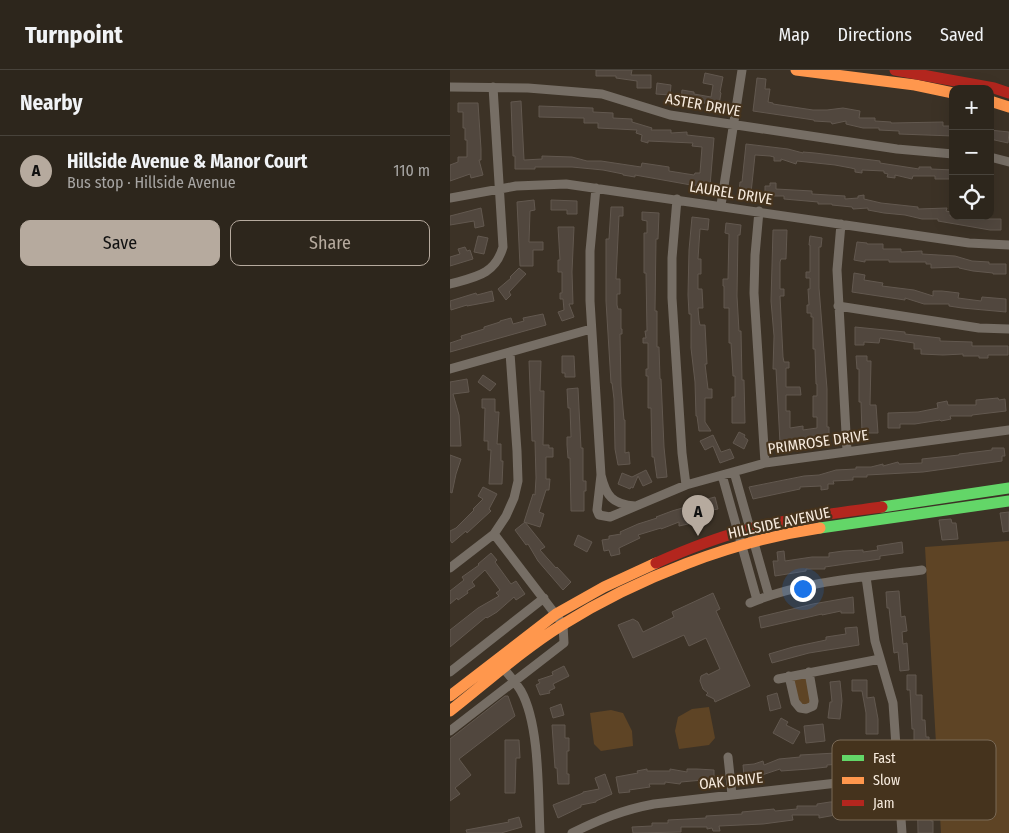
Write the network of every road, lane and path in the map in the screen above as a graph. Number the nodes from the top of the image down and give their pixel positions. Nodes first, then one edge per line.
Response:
1 (742, 70) edge
2 (796, 70) edge
3 (895, 70) edge
4 (450, 87) edge
5 (493, 87) junction
6 (949, 92) edge
7 (1009, 93) edge
8 (994, 102) edge
9 (1009, 107) edge
10 (733, 125) junction
11 (949, 154) edge
12 (994, 158) edge
13 (1009, 162) edge
14 (596, 188) junction
15 (500, 189) junction
16 (450, 198) edge
17 (677, 199) junction
18 (721, 206) junction
19 (759, 211) junction
20 (841, 224) junction
21 (1009, 245) edge
22 (450, 284) edge
23 (838, 306) junction
24 (591, 329) junction
25 (1009, 329) edge
26 (510, 353) junction
27 (450, 369) edge
28 (1009, 430) edge
29 (847, 451) junction
30 (765, 464) junction
31 (734, 472) junction
32 (601, 475) junction
33 (722, 475) junction
34 (686, 485) junction
35 (1009, 488) edge
36 (1009, 501) edge
37 (638, 506) junction
38 (494, 534) junction
39 (753, 535) junction
40 (741, 538) junction
41 (450, 568) edge
42 (922, 570) dead end
43 (866, 578) junction
44 (769, 596) junction
45 (544, 598) junction
46 (556, 614) junction
47 (562, 625) junction
48 (880, 659) junction
49 (504, 669) junction
50 (450, 672) edge
51 (809, 672) junction
52 (789, 676) junction
53 (778, 679) dead end
54 (514, 680) junction
55 (450, 696) edge
56 (450, 711) edge
57 (450, 731) edge
58 (896, 740) edge
59 (728, 757) dead end
60 (832, 784) edge
61 (732, 795) junction
62 (901, 820) edge
63 (540, 833) edge
64 (572, 833) edge
65 (902, 833) edge

1 - 10 street
2 - 6 main road
3 - 7 main road
4 - 5 street, ASTER DRIVE
5 - 10 street, ASTER DRIVE
5 - 15 street
8 - 9 main road
10 - 11 street, ASTER DRIVE
10 - 18 street
12 - 13 street
14 - 15 street, LAUREL DRIVE
14 - 17 street, LAUREL DRIVE
14 - 24 street, PRIMROSE DRIVE
15 - 16 street, LAUREL DRIVE
15 - 22 street
17 - 18 street, LAUREL DRIVE
17 - 34 street
18 - 19 street, LAUREL DRIVE
19 - 20 street, LAUREL DRIVE
19 - 30 street
20 - 21 street, LAUREL DRIVE
20 - 23 street
23 - 25 street
23 - 29 street
24 - 26 street
24 - 32 street, PRIMROSE DRIVE
26 - 27 street
26 - 38 street
28 - 29 street, PRIMROSE DRIVE
29 - 30 street, PRIMROSE DRIVE
30 - 31 street, PRIMROSE DRIVE
31 - 33 street, PRIMROSE DRIVE
31 - 39 street
32 - 37 street, PRIMROSE DRIVE
32 - 37 street, PRIMROSE DRIVE
33 - 34 street, PRIMROSE DRIVE
33 - 40 street
34 - 37 street, PRIMROSE DRIVE
35 - 39 main road, HILLSIDE AVENUE
36 - 39 main road, HILLSIDE AVENUE
38 - 41 street
38 - 45 street
39 - 40 main road, HILLSIDE AVENUE
39 - 44 street
40 - 44 street
40 - 46 main road, HILLSIDE AVENUE
40 - 47 main road, HILLSIDE AVENUE
42 - 43 street
43 - 44 street
43 - 48 street
45 - 46 street
45 - 50 street
46 - 47 street
46 - 55 main road, HILLSIDE AVENUE
47 - 49 main road, HILLSIDE AVENUE
47 - 54 street
48 - 51 street
48 - 58 street
49 - 54 street
49 - 56 main road, HILLSIDE AVENUE
51 - 52 street
51 - 52 street
52 - 53 street
54 - 57 street
54 - 63 street
59 - 61 street
60 - 61 street, OAK DRIVE
61 - 64 street, OAK DRIVE
62 - 65 street

